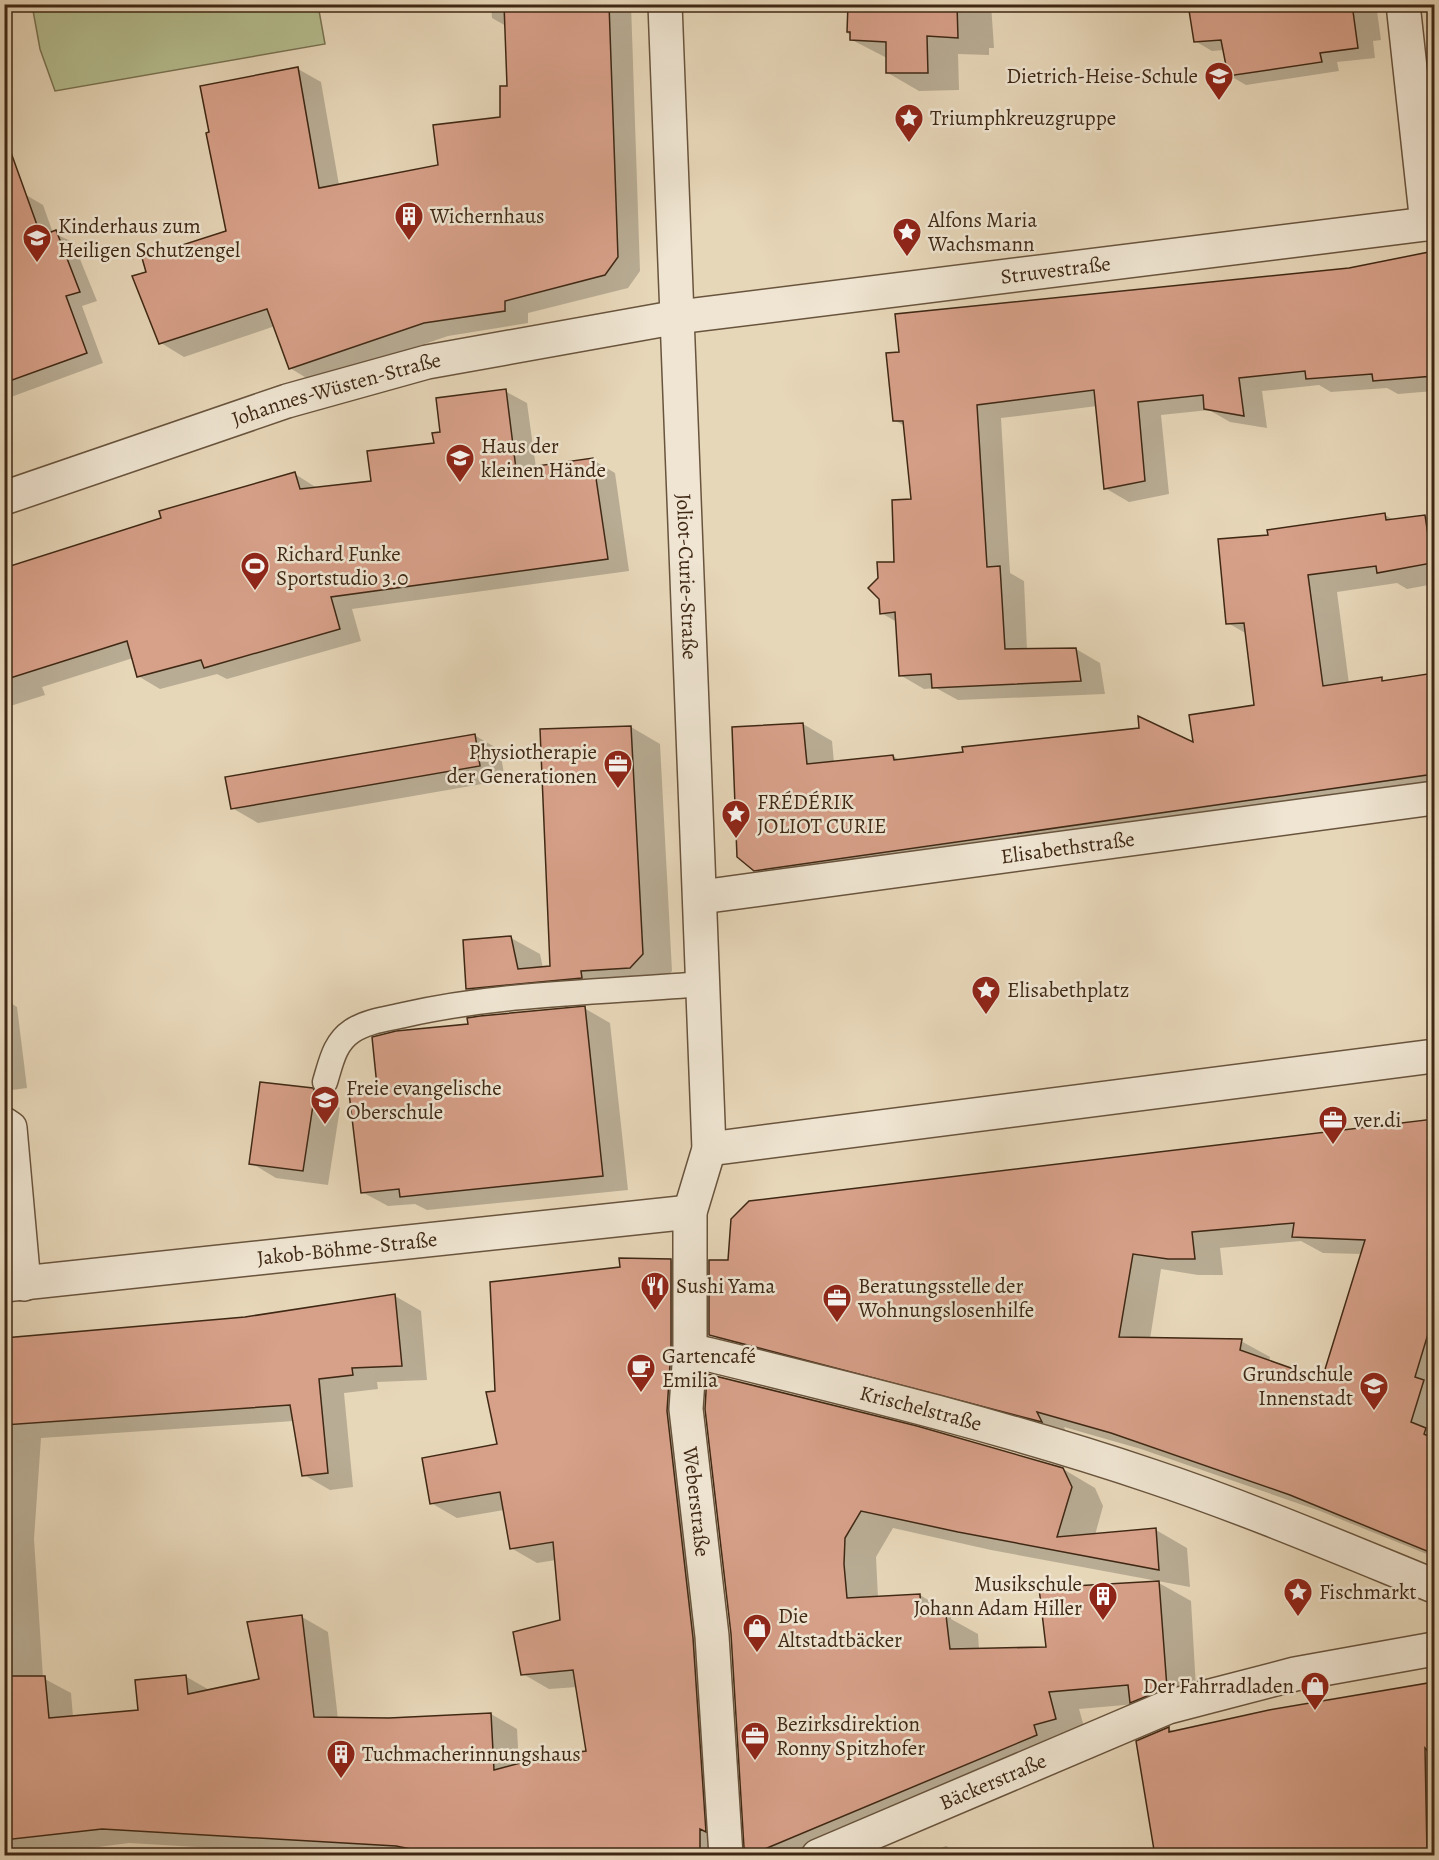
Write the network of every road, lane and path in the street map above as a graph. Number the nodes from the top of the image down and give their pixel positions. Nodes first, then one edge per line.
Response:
1 (665, 4) edge
2 (1403, 4) edge
3 (1431, 224) edge
4 (678, 317) junction
5 (4, 498) edge
6 (1434, 798) edge
7 (701, 897) junction
8 (703, 984) junction
9 (1434, 1056) edge
10 (325, 1082) dead end
11 (4, 1124) edge
12 (709, 1149) junction
13 (690, 1212) junction
14 (14, 1285) edge
15 (690, 1350) junction
16 (1434, 1586) edge
17 (1434, 1649) edge
18 (726, 1856) edge
19 (818, 1856) edge

1 - 4 street, Joliot-Curie-Straße
2 - 3 street
3 - 4 street, Struvestraße
4 - 5 street, Johannes-Wüsten-Straße
4 - 7 street, Joliot-Curie-Straße
6 - 7 street, Elisabethstraße
7 - 8 street, Joliot-Curie-Straße
8 - 10 lane
8 - 12 street, Joliot-Curie-Straße
9 - 12 street
11 - 14 street
12 - 13 street, Weberstraße
13 - 14 street, Jakob-Böhme-Straße
13 - 15 street, Weberstraße
15 - 16 street, Krischelstraße
15 - 18 street, Weberstraße
17 - 19 street, Bäckerstraße

